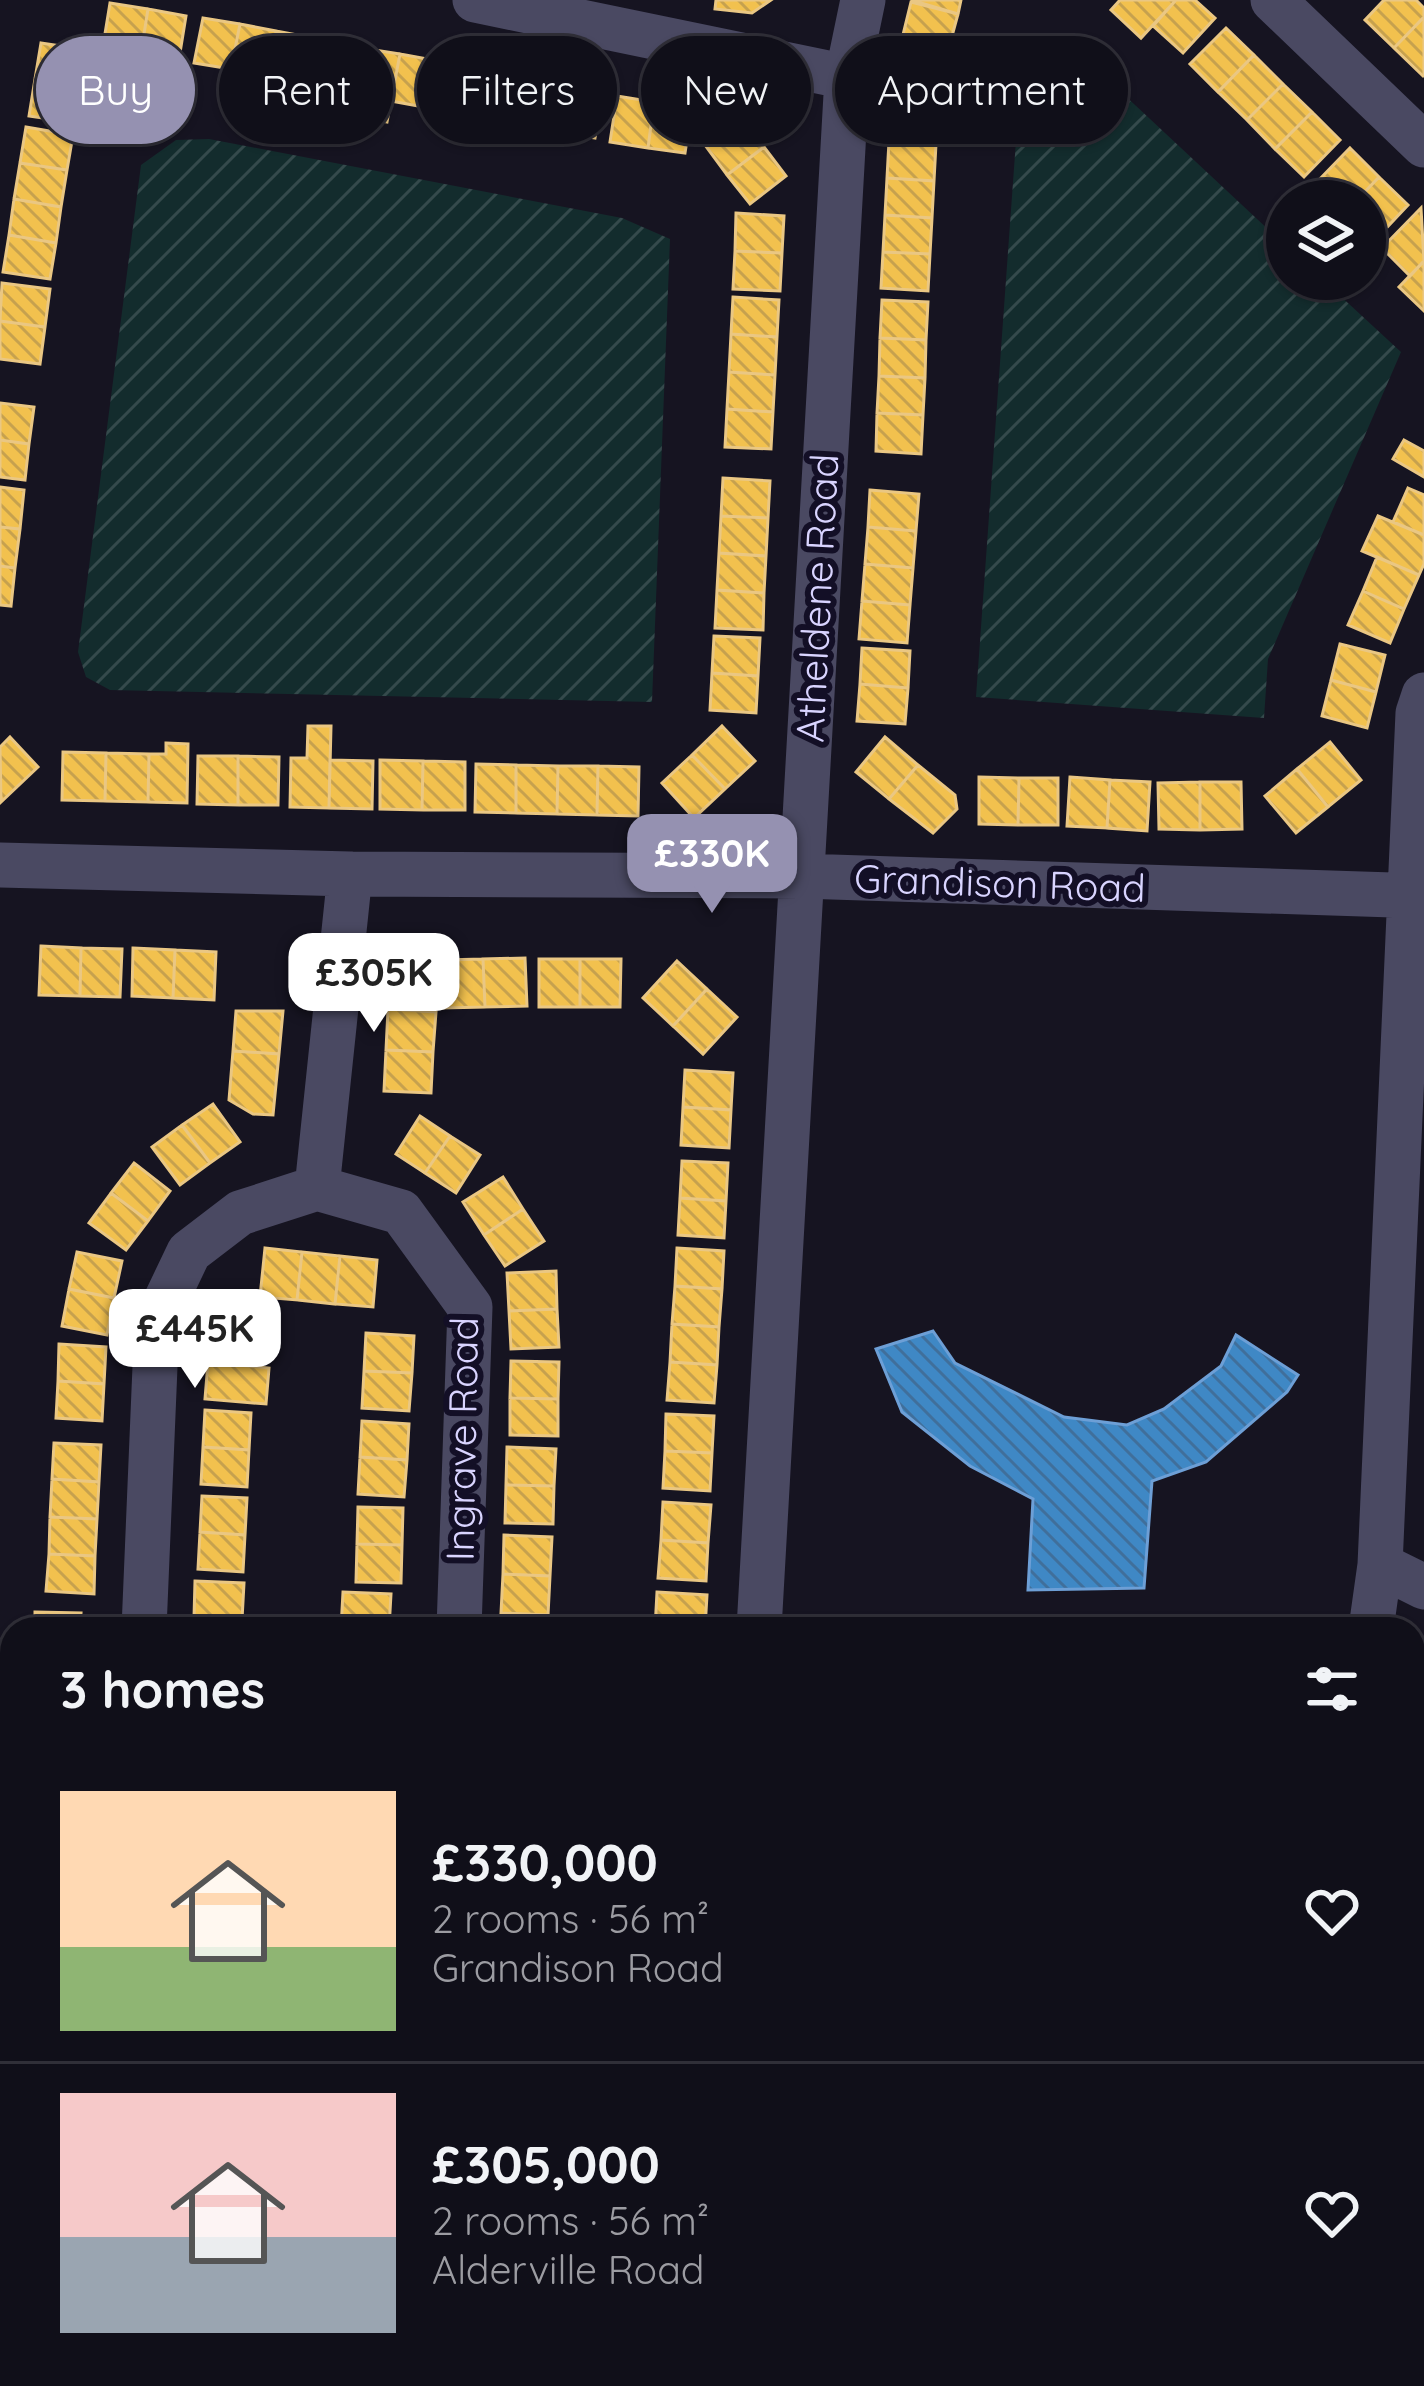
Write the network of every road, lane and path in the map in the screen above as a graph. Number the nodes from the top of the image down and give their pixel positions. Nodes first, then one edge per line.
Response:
1 (475, 0) edge
2 (863, 0) edge
3 (1273, 0) edge
4 (531, 5) edge
5 (856, 36) edge
6 (835, 74) edge
7 (843, 144) edge
8 (1424, 145) edge
9 (1424, 695) edge
10 (0, 865) edge
11 (350, 874) junction
12 (801, 876) junction
13 (1418, 897) edge
14 (317, 1188) junction
15 (1380, 1565) junction
16 (1424, 1587) edge
17 (145, 1617) edge
18 (459, 1617) edge
19 (760, 1617) edge
20 (1373, 1617) edge

1 - 4 street
2 - 5 street, Atheldene Road
3 - 8 street
4 - 6 street
7 - 12 street, Atheldene Road
9 - 13 street
10 - 11 street, Grandison Road
11 - 12 street, Grandison Road
11 - 14 street
12 - 13 street, Grandison Road
12 - 19 street, Atheldene Road
13 - 15 street
14 - 17 street
14 - 18 street, Ingrave Road
15 - 16 street
15 - 20 street

